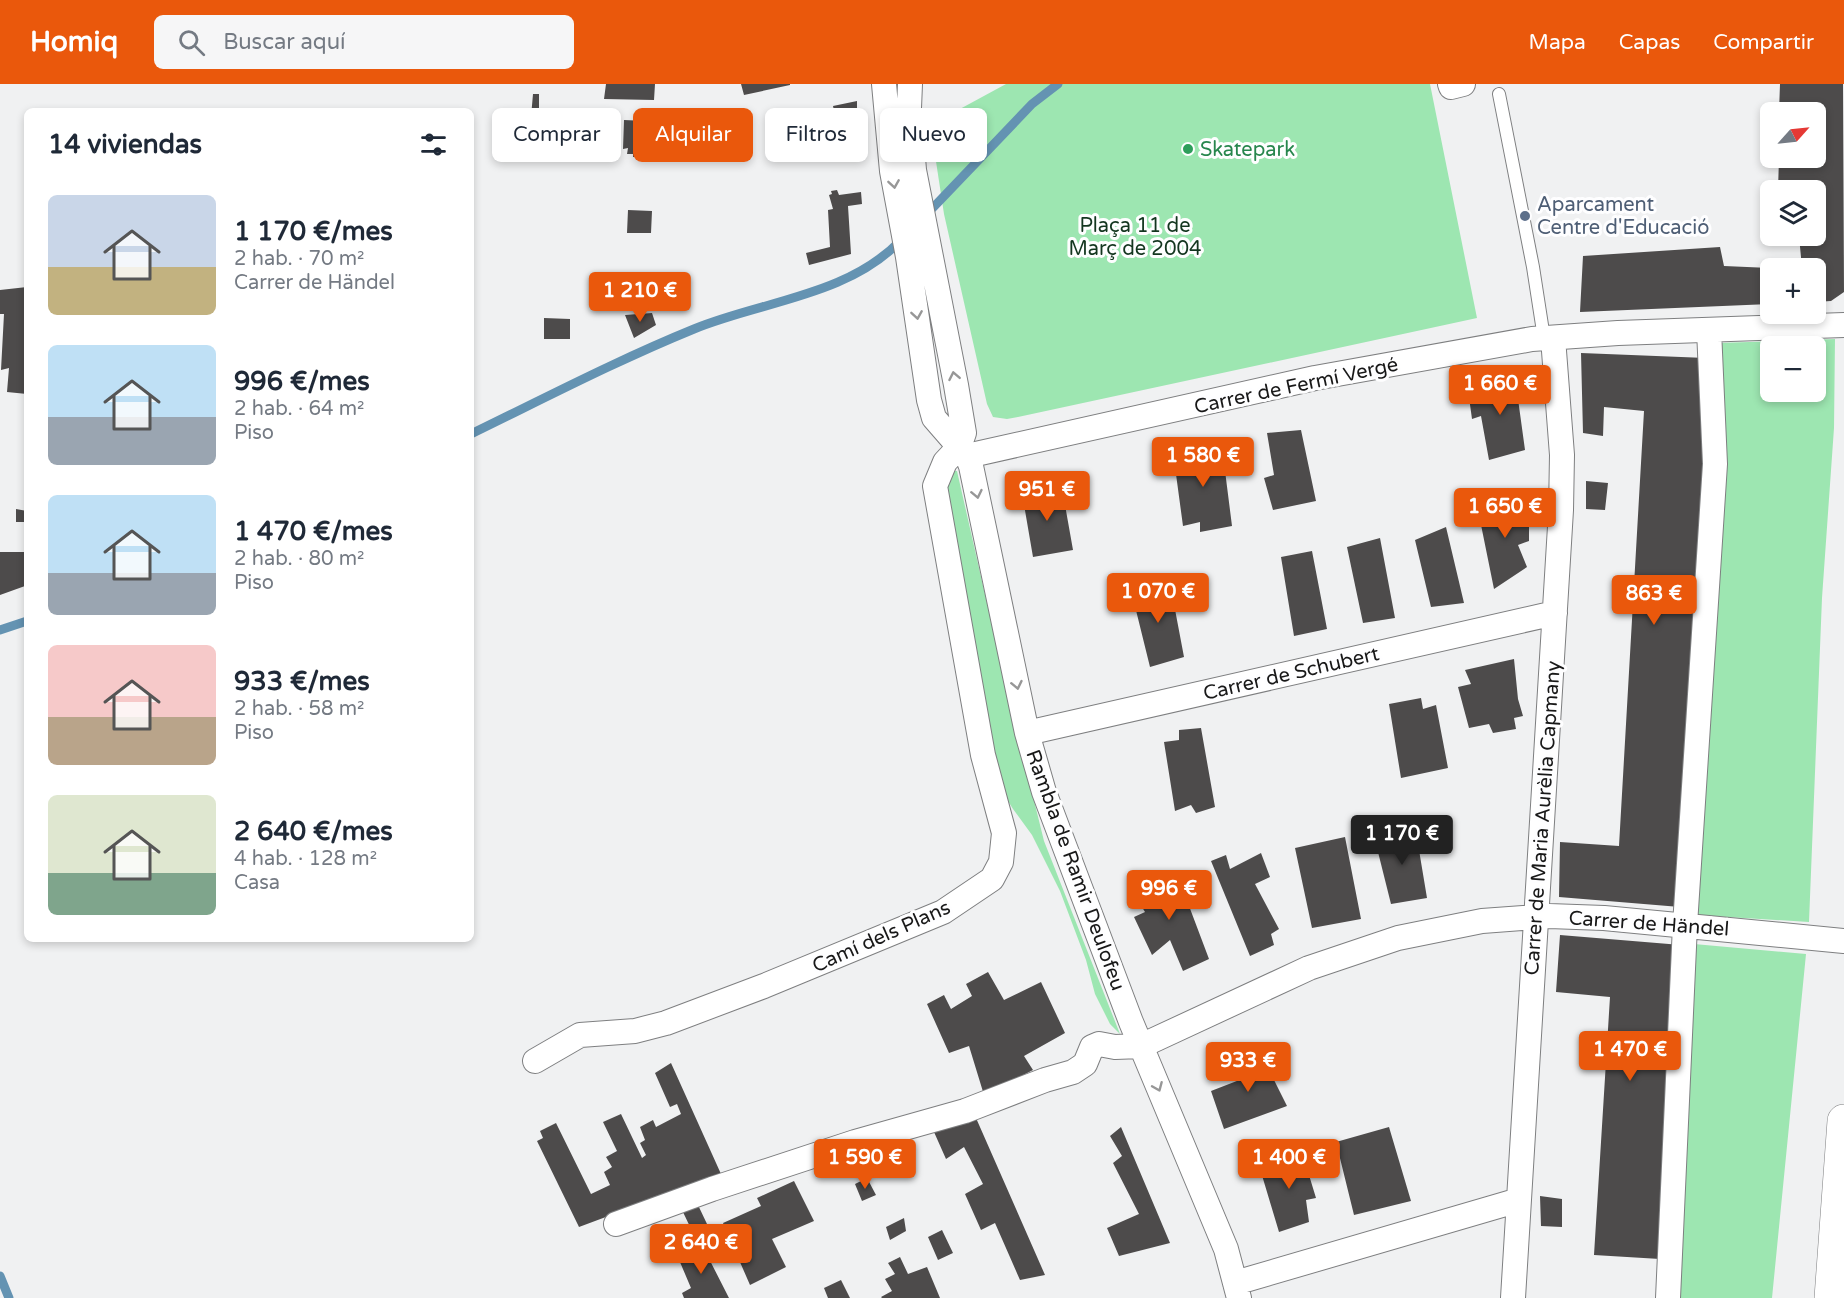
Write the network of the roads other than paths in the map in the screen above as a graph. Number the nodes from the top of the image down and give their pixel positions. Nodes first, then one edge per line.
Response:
1 (884, 84) edge
2 (910, 84) edge
3 (1450, 84) edge
4 (1463, 84) edge
5 (1499, 94) dead end
6 (1844, 325) edge
7 (1709, 330) junction
8 (1549, 338) junction
9 (963, 445) junction
10 (1555, 613) junction
11 (1027, 733) junction
12 (1536, 917) junction
13 (1685, 925) junction
14 (1844, 941) edge
15 (1130, 1046) junction
16 (534, 1061) dead end
17 (1844, 1121) edge
18 (1519, 1200) junction
19 (616, 1224) dead end
20 (1237, 1290) edge
21 (1513, 1298) edge
22 (1668, 1298) edge
23 (1831, 1298) edge

1 -> 9 street, Rambla de Ramir Deulofeu
9 -> 2 street, Rambla de Ramir Deulofeu
3 - 4 street
5 - 8 lane
6 - 7 street, Carrer de Fermí Vergé
7 - 8 street, Carrer de Fermí Vergé
7 - 13 street
8 - 9 street, Carrer de Fermí Vergé
8 - 10 street, Carrer de Maria Aurèlia Capmany
9 -> 11 street, Rambla de Ramir Deulofeu
9 - 16 street, Camí dels Plans
10 - 11 street, Carrer de Schubert
10 - 12 street, Carrer de Maria Aurèlia Capmany
11 - 15 street, Rambla de Ramir Deulofeu
12 - 13 street, Carrer de Händel
12 - 15 street, Carrer de Händel
12 - 18 street, Carrer de Maria Aurèlia Capmany
13 - 14 street, Carrer de Händel
13 - 22 street
15 - 19 street, Carrer de Händel
15 -> 20 street, Rambla de Ramir Deulofeu
17 - 23 street
18 - 20 street
18 - 21 street, Carrer de Maria Aurèlia Capmany

